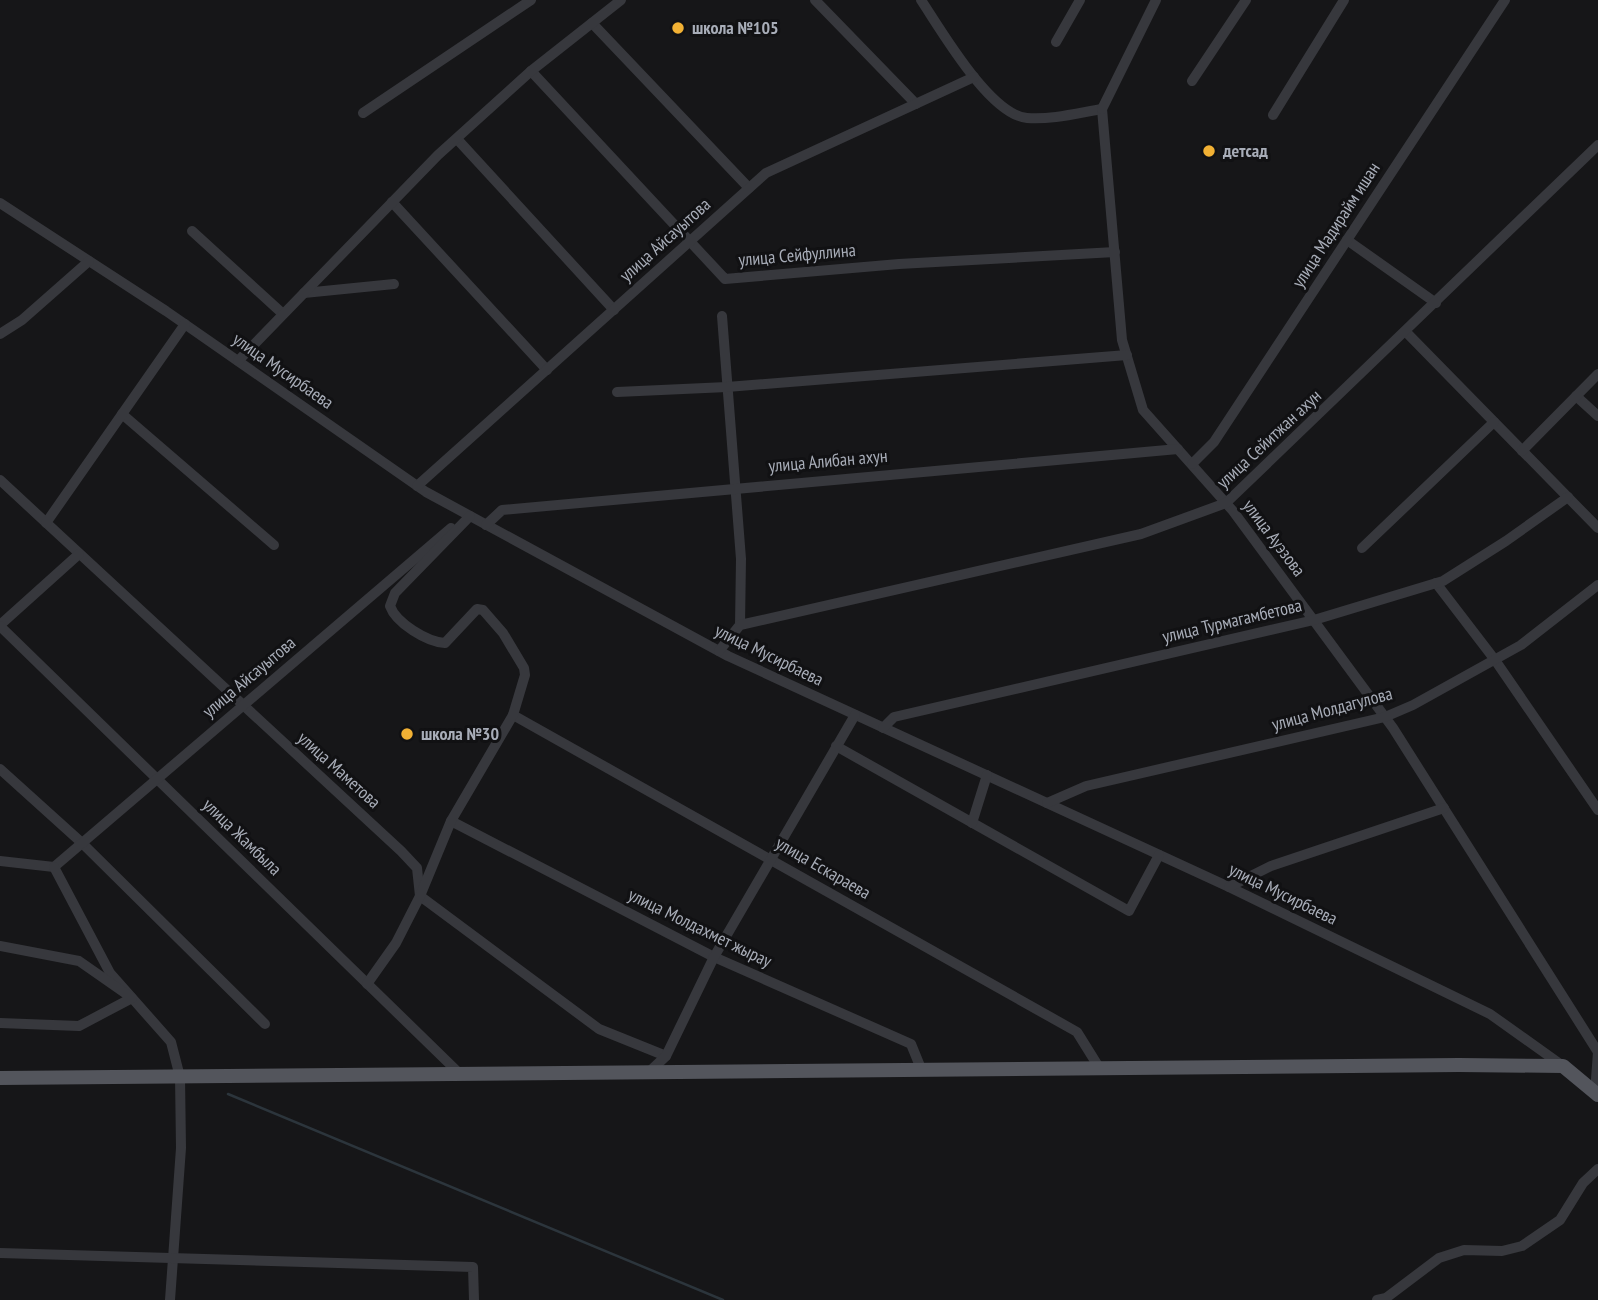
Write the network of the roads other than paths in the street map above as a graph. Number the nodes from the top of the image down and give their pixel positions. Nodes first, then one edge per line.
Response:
1 (531, 0) edge
2 (621, 0) edge
3 (815, 0) edge
4 (921, 0) edge
5 (1080, 0) edge
6 (1156, 0) edge
7 (1246, 0) edge
8 (1344, 0) edge
9 (1505, 0) edge
10 (592, 23) junction
11 (1056, 42) dead end
12 (531, 71) junction
13 (974, 77) junction
14 (1192, 81) dead end
15 (916, 104) junction
16 (1102, 109) junction
17 (363, 113) dead end
18 (1273, 115) dead end
19 (457, 139) junction
20 (1598, 145) edge
21 (749, 188) junction
22 (392, 202) junction
23 (0, 203) edge
24 (192, 231) dead end
25 (1347, 240) junction
26 (690, 242) junction
27 (1115, 252) junction
28 (89, 261) junction
29 (394, 284) dead end
30 (304, 293) junction
31 (1436, 303) junction
32 (614, 310) junction
33 (283, 314) junction
34 (722, 316) dead end
35 (185, 324) junction
36 (1406, 332) junction
37 (0, 334) edge
38 (1127, 355) junction
39 (238, 361) junction
40 (547, 370) junction
41 (1598, 374) edge
42 (727, 387) junction
43 (617, 392) dead end
44 (1576, 396) junction
45 (122, 414) junction
46 (1598, 416) edge
47 (1494, 422) junction
48 (1178, 449) junction
49 (1522, 451) junction
50 (1192, 464) junction
51 (0, 480) edge
52 (417, 486) junction
53 (735, 487) junction
54 (1568, 497) junction
55 (1226, 503) junction
56 (469, 515) junction
57 (46, 523) junction
58 (486, 525) junction
59 (1598, 528) edge
60 (274, 545) dead end
61 (1362, 548) dead end
62 (79, 554) junction
63 (1436, 583) junction
64 (1598, 585) edge
65 (1314, 621) junction
66 (0, 625) edge
67 (740, 625) junction
68 (719, 651) junction
69 (1495, 660) junction
70 (242, 706) junction
71 (513, 715) junction
72 (855, 715) junction
73 (1385, 717) junction
74 (883, 727) junction
75 (836, 746) junction
76 (0, 769) edge
77 (987, 775) junction
78 (157, 778) junction
79 (1047, 803) junction
80 (1444, 808) junction
81 (1598, 810) edge
82 (451, 821) junction
83 (972, 823) junction
84 (82, 843) junction
85 (1159, 855) junction
86 (771, 859) junction
87 (0, 861) edge
88 (54, 867) junction
89 (1229, 887) junction
90 (420, 896) junction
91 (0, 946) edge
92 (714, 957) junction
93 (367, 984) junction
94 (132, 998) junction
95 (0, 1023) edge
96 (265, 1024) dead end
97 (666, 1056) junction
98 (1563, 1066) junction
99 (1100, 1069) junction
100 (922, 1071) junction
101 (460, 1074) junction
102 (647, 1074) junction
103 (180, 1077) junction
104 (0, 1078) edge
105 (1596, 1093) edge
106 (1598, 1169) edge
107 (0, 1253) edge
108 (173, 1258) junction
109 (170, 1300) edge
110 (474, 1300) edge
111 (1377, 1300) edge

1 - 17 street
2 - 10 street
3 - 15 street
4 - 13 street
5 - 11 street
6 - 16 street
7 - 14 street
8 - 18 street
9 - 25 street, улица Мадирайм ишан
10 - 12 street
10 - 21 street
12 - 19 street
12 - 26 street, улица Сейфуллина
13 - 15 street, улица Айсауытова
13 - 16 street
15 - 21 street, улица Айсауытова
16 - 27 street, улица Ауэзова
19 - 22 street
19 - 32 street
20 - 31 street, улица Сейитжан ахун
21 - 26 street, улица Айсауытова
22 - 30 street
22 - 40 street
23 - 28 street, улица Мусирбаева
24 - 33 street
25 - 31 street
25 - 50 street, улица Мадирайм ишан
26 - 27 street, улица Сейфуллина
26 - 32 street, улица Айсауытова
27 - 38 street, улица Ауэзова
28 - 35 street, улица Мусирбаева
28 - 37 street
29 - 30 street
30 - 33 street
31 - 36 street, улица Сейитжан ахун
32 - 40 street, улица Айсауытова
33 - 39 street
34 - 42 street
35 - 39 street, улица Мусирбаева
35 - 45 street
36 - 47 street
36 - 55 street, улица Сейитжан ахун
38 - 42 street
38 - 48 street, улица Ауэзова
39 - 52 street, улица Мусирбаева
40 - 52 street, улица Айсауытова
41 - 44 street
42 - 43 street
42 - 53 street
44 - 46 street
44 - 49 street
45 - 57 street
45 - 60 street
47 - 49 street
47 - 61 street
48 - 50 street, улица Ауэзова
48 - 53 street, улица Алибан ахун
49 - 54 street
50 - 55 street, улица Ауэзова
51 - 57 street, улица Маметова
52 - 56 street, улица Мусирбаева
53 - 58 street, улица Алибан ахун
53 - 67 street
54 - 59 street
54 - 63 street, улица Турмагамбетова
55 - 65 street, улица Ауэзова
55 - 67 street, улица Сейитжан ахун
56 - 58 street, улица Мусирбаева
56 - 70 street, улица Айсауытова
56 - 71 street
57 - 62 street, улица Маметова
58 - 68 street, улица Мусирбаева
62 - 66 street
62 - 70 street, улица Маметова
63 - 65 street, улица Турмагамбетова
63 - 69 street
64 - 69 street, улица Молдагулова
65 - 73 street, улица Ауэзова
65 - 74 street, улица Турмагамбетова
66 - 78 street, улица Жамбыла
67 - 68 street
68 - 72 street, улица Мусирбаева
69 - 73 street, улица Молдагулова
69 - 81 street
70 - 78 street, улица Айсауытова
70 - 90 street, улица Маметова
71 - 82 street
71 - 86 street, улица Ескараева
72 - 74 street, улица Мусирбаева
72 - 75 street
73 - 79 street, улица Молдагулова
73 - 80 street, улица Ауэзова
74 - 77 street, улица Мусирбаева
75 - 83 street
75 - 86 street
76 - 84 street
77 - 79 street, улица Мусирбаева
77 - 83 street
78 - 84 street, улица Айсауытова
78 - 93 street, улица Жамбыла
79 - 85 street, улица Мусирбаева
80 - 89 street
80 - 105 street, улица Ауэзова
82 - 90 street
82 - 92 street, улица Молдахмет жырау
83 - 85 street
84 - 88 street, улица Айсауытова
84 - 96 street
85 - 89 street, улица Мусирбаева
86 - 92 street
86 - 99 street, улица Ескараева
87 - 88 street
88 - 94 street
89 - 98 street, улица Мусирбаева
90 - 93 street
90 - 97 street
91 - 94 street
92 - 97 street
92 - 100 street, улица Молдахмет жырау
93 - 101 street, улица Жамбыла
94 - 95 street
94 - 103 street
97 - 102 street
98 - 99 main road
98 - 105 main road
99 - 100 main road
100 - 102 main road
101 - 102 main road
101 - 103 main road
103 - 104 main road
103 - 108 street
106 - 111 street
107 - 108 street
108 - 109 street
108 - 110 street

